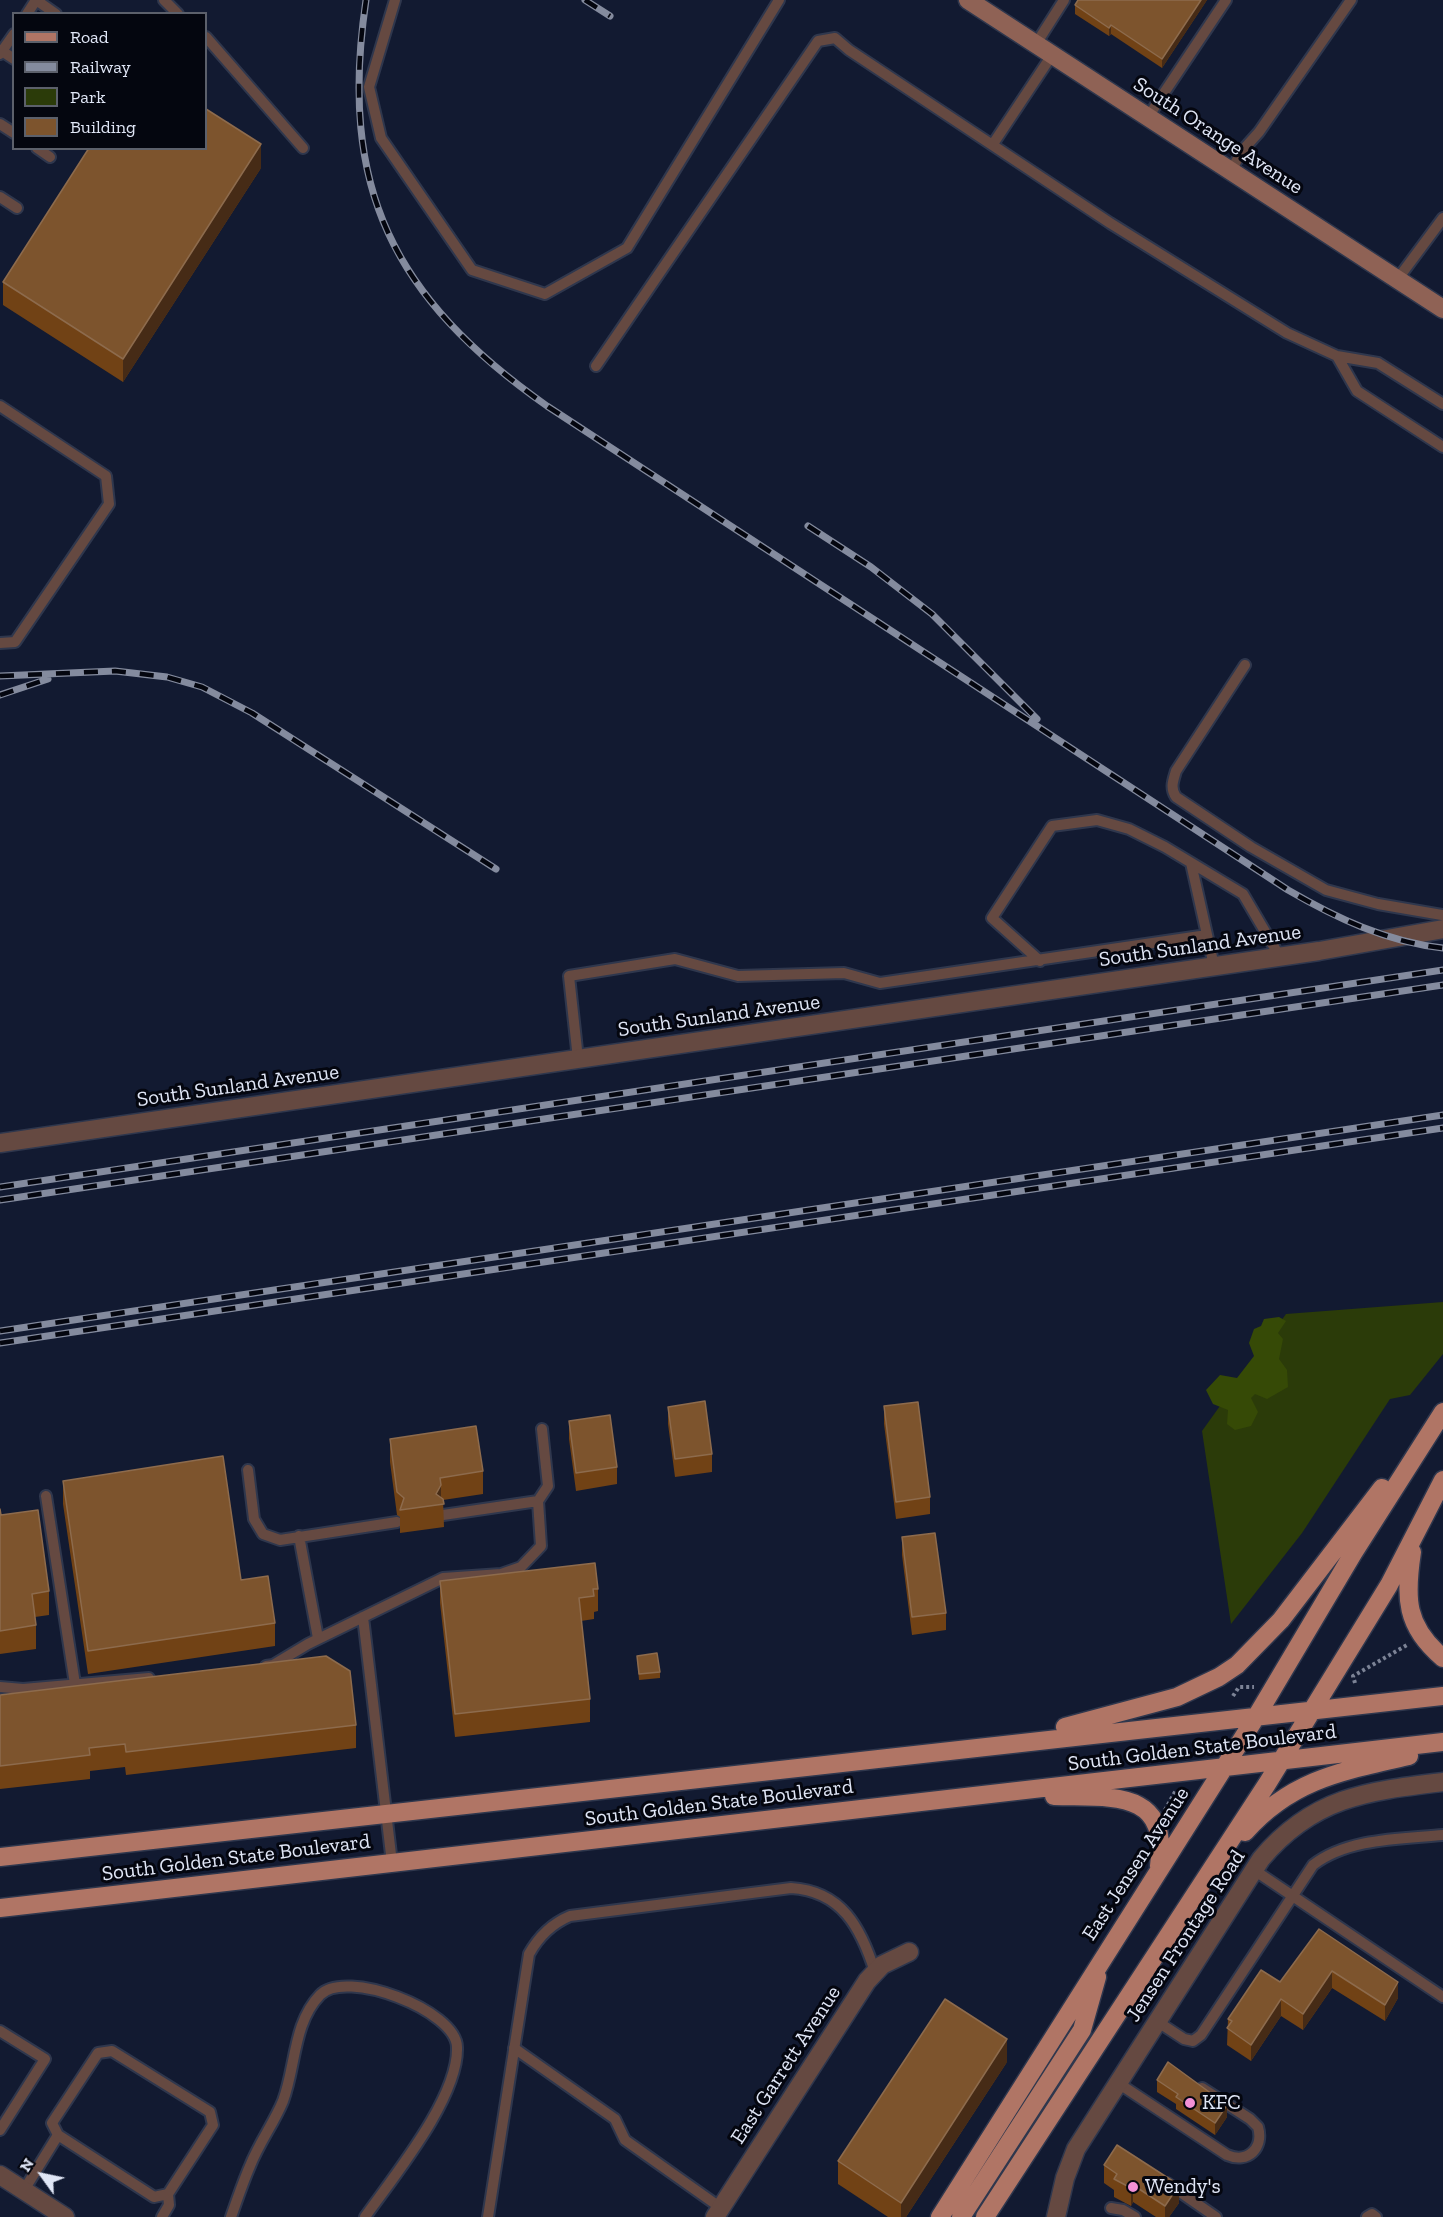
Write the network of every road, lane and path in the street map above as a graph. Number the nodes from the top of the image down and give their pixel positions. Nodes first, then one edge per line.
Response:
1 (36, 0) edge
2 (164, 0) edge
3 (395, 0) edge
4 (779, 0) edge
5 (1064, 0) edge
6 (1226, 0) edge
7 (1351, 0) edge
8 (978, 3) edge
9 (53, 12) edge
10 (175, 12) edge
11 (12, 37) edge
12 (207, 38) edge
13 (1035, 44) junction
14 (1, 53) edge
15 (1052, 55) junction
16 (1148, 117) junction
17 (993, 144) junction
18 (303, 148) dead end
19 (40, 150) edge
20 (50, 157) dead end
21 (1231, 171) junction
22 (0, 197) edge
23 (17, 208) dead end
24 (1443, 218) edge
25 (1398, 280) junction
26 (1443, 309) edge
27 (1337, 356) junction
28 (596, 366) dead end
29 (1443, 404) edge
30 (0, 406) edge
31 (1443, 447) edge
32 (0, 643) edge
33 (1245, 665) dead end
34 (1191, 863) junction
35 (1440, 922) edge
36 (1207, 935) junction
37 (1280, 957) junction
38 (1040, 961) junction
39 (1214, 966) junction
40 (578, 1059) junction
41 (0, 1143) edge
42 (1443, 1410) edge
43 (542, 1429) dead end
44 (248, 1470) dead end
45 (1443, 1480) edge
46 (46, 1496) dead end
47 (538, 1501) junction
48 (442, 1515) edge
49 (397, 1522) dead end
50 (299, 1536) junction
51 (1413, 1539) junction
52 (363, 1617) junction
53 (318, 1638) junction
54 (1411, 1643) dead end
55 (1443, 1658) edge
56 (249, 1668) edge
57 (1353, 1676) dead end
58 (156, 1677) edge
59 (75, 1684) junction
60 (0, 1687) edge
61 (1257, 1687) dead end
62 (1233, 1696) dead end
63 (1443, 1696) edge
64 (1311, 1712) junction
65 (1256, 1717) junction
66 (1443, 1742) edge
67 (998, 1744) junction
68 (1443, 1749) edge
69 (1280, 1762) junction
70 (1224, 1768) junction
71 (1443, 1782) edge
72 (1176, 1790) dead end
73 (995, 1794) junction
74 (386, 1812) junction
75 (1163, 1813) dead end
76 (1443, 1835) edge
77 (0, 1857) edge
78 (392, 1863) junction
79 (1158, 1870) junction
80 (1254, 1870) junction
81 (1195, 1894) junction
82 (1293, 1896) junction
83 (0, 1908) edge
84 (909, 1952) dead end
85 (1104, 1956) junction
86 (874, 1972) junction
87 (1443, 1997) edge
88 (1158, 2022) junction
89 (0, 2031) edge
90 (514, 2048) junction
91 (1118, 2084) junction
92 (1197, 2085) edge
93 (0, 2130) edge
94 (58, 2135) junction
95 (0, 2175) edge
96 (1155, 2175) edge
97 (24, 2190) junction
98 (168, 2194) junction
99 (1111, 2208) dead end
100 (718, 2212) edge
101 (65, 2217) edge
102 (162, 2217) edge
103 (231, 2217) edge
104 (365, 2217) edge
105 (488, 2217) edge
106 (940, 2217) edge
107 (961, 2217) edge
108 (985, 2217) edge
109 (1056, 2217) edge
110 (1135, 2217) edge
111 (1216, 2217) edge
112 (1367, 2217) edge
113 (1376, 2217) edge

1 - 9 lane
2 - 10 lane
3 - 4 lane
5 - 13 lane
6 - 16 lane
7 - 21 lane
8 - 13 street, South Orange Avenue
11 - 14 lane
12 - 18 lane
13 - 15 street, South Orange Avenue
15 - 16 street, South Orange Avenue
15 - 17 lane
16 - 21 street, South Orange Avenue
17 - 27 lane
17 - 28 lane
19 - 20 lane
21 - 25 street, South Orange Avenue
22 - 23 lane
24 - 25 lane
25 - 26 street, South Orange Avenue
27 - 29 lane
27 - 31 lane
30 - 32 lane
33 - 35 lane
34 - 36 lane
34 - 37 lane
34 - 38 lane
35 - 37 street, South Sunland Avenue
36 - 38 lane
36 - 39 lane
37 - 39 street, South Sunland Avenue
38 - 40 lane
39 - 40 street, South Sunland Avenue
40 - 41 street, South Sunland Avenue
42 - 65 main road, East Jensen Avenue
42 - 67 main road
43 - 47 lane
44 - 50 lane
45 - 51 main road
46 - 59 lane
47 - 48 lane
47 - 52 lane
49 - 50 lane
50 - 53 lane
51 - 55 main road
51 - 64 main road
52 - 53 lane
52 - 74 lane
53 - 56 lane
54 - 57 path
58 - 59 lane
59 - 60 lane
61 - 62 path
63 - 64 main road, South Golden State Boulevard
64 - 65 main road, South Golden State Boulevard
64 - 69 main road
65 - 67 main road, South Golden State Boulevard
65 - 70 main road, East Jensen Avenue
66 - 69 main road, South Golden State Boulevard
67 - 74 main road, South Golden State Boulevard
68 - 81 main road
69 - 70 main road, South Golden State Boulevard
69 - 81 main road
70 - 73 main road, South Golden State Boulevard
70 - 79 main road, East Jensen Avenue
71 - 80 street, Jensen Frontage Road
72 - 75 path
73 - 78 main road, South Golden State Boulevard
73 - 79 main road
74 - 77 main road, South Golden State Boulevard
74 - 78 lane
76 - 82 lane
78 - 83 main road, South Golden State Boulevard
79 - 85 main road, East Jensen Avenue
80 - 82 lane
80 - 88 street, Jensen Frontage Road
81 - 108 main road
82 - 87 lane
82 - 88 lane
84 - 86 street, East Garrett Avenue
85 - 106 main road, East Jensen Avenue
85 - 107 main road
86 - 90 lane
86 - 100 street, East Garrett Avenue
88 - 91 street, Jensen Frontage Road
89 - 93 lane
90 - 100 lane
90 - 105 lane
91 - 92 lane
91 - 109 street, Jensen Frontage Road
94 - 97 lane
94 - 98 lane
94 - 98 lane
95 - 97 street
96 - 111 lane
97 - 101 street
98 - 102 lane
99 - 110 lane
103 - 104 lane
112 - 113 lane

